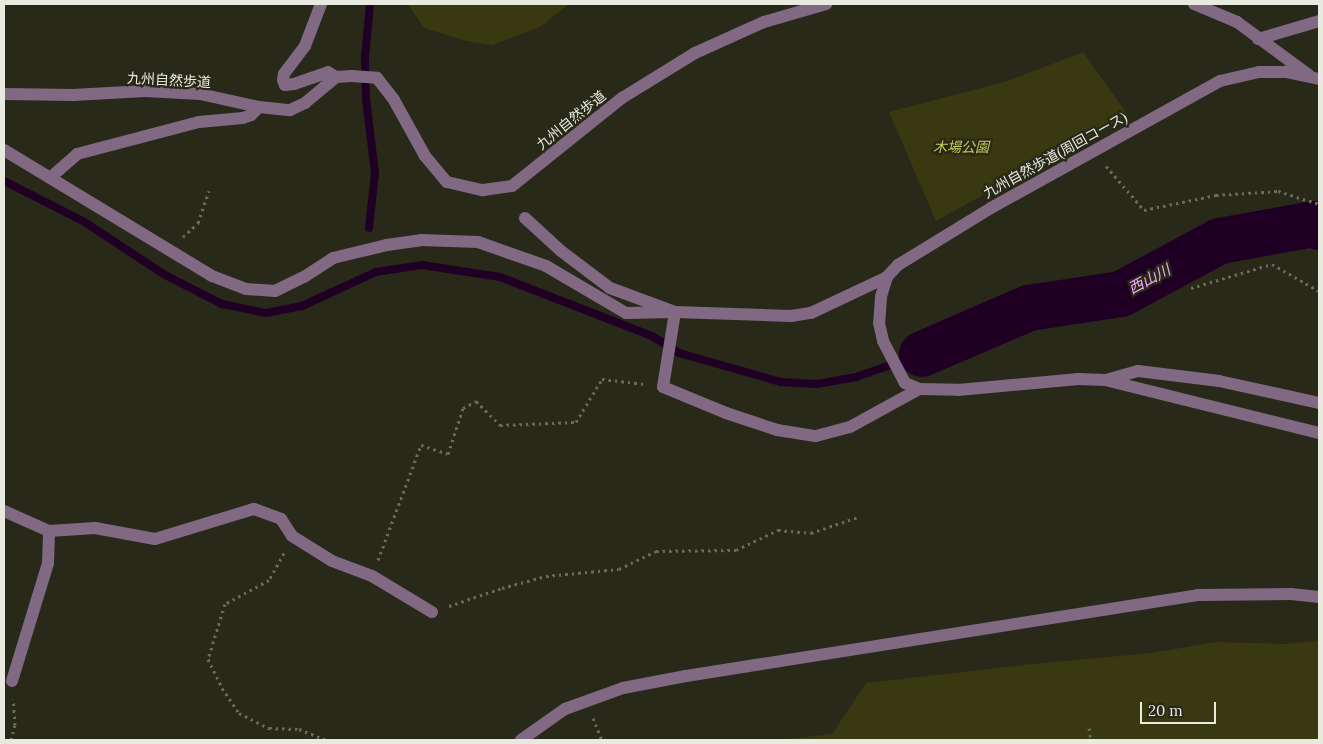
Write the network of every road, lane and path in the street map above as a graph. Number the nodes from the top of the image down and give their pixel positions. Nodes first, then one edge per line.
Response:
1 (321, 4) edge
2 (826, 4) edge
3 (1194, 4) edge
4 (1319, 21) edge
5 (1258, 39) junction
6 (336, 78) junction
7 (1315, 78) edge
8 (4, 94) edge
9 (259, 106) junction
10 (4, 150) edge
11 (1094, 151) junction
12 (52, 177) junction
13 (210, 191) dead end
14 (1319, 204) edge
15 (525, 218) dead end
16 (168, 250) junction
17 (887, 277) junction
18 (1191, 288) dead end
19 (1319, 291) edge
20 (675, 312) junction
21 (1105, 380) junction
22 (664, 387) junction
23 (919, 389) junction
24 (1319, 403) edge
25 (1319, 433) edge
26 (4, 511) edge
27 (858, 517) dead end
28 (49, 531) junction
29 (292, 536) junction
30 (372, 576) junction
31 (1319, 597) edge
32 (432, 612) joint
33 (12, 681) joint
34 (1090, 728) dead end
35 (11, 740) edge
36 (326, 740) edge
37 (521, 740) edge
38 (1090, 740) edge

1 - 6 street
2 - 6 street, 九州自然歩道
3 - 5 street
4 - 5 street
5 - 7 street
6 - 9 street, 九州自然歩道
7 - 11 street, 九州自然歩道(周回コース)
8 - 9 street, 九州自然歩道
9 - 12 street
10 - 12 street
11 - 14 path
11 - 17 street, 九州自然歩道(周回コース)
12 - 16 street
13 - 16 path
15 - 20 street
16 - 20 street
17 - 20 street
17 - 23 street
18 - 19 path
20 - 22 street
21 - 23 street
21 - 24 street
21 - 25 street
22 - 23 street
22 - 30 path
26 - 28 street
27 - 32 path
28 - 29 street
28 - 33 street
29 - 30 street
29 - 36 path
30 - 32 street
31 - 37 street
33 - 35 path
34 - 38 path

